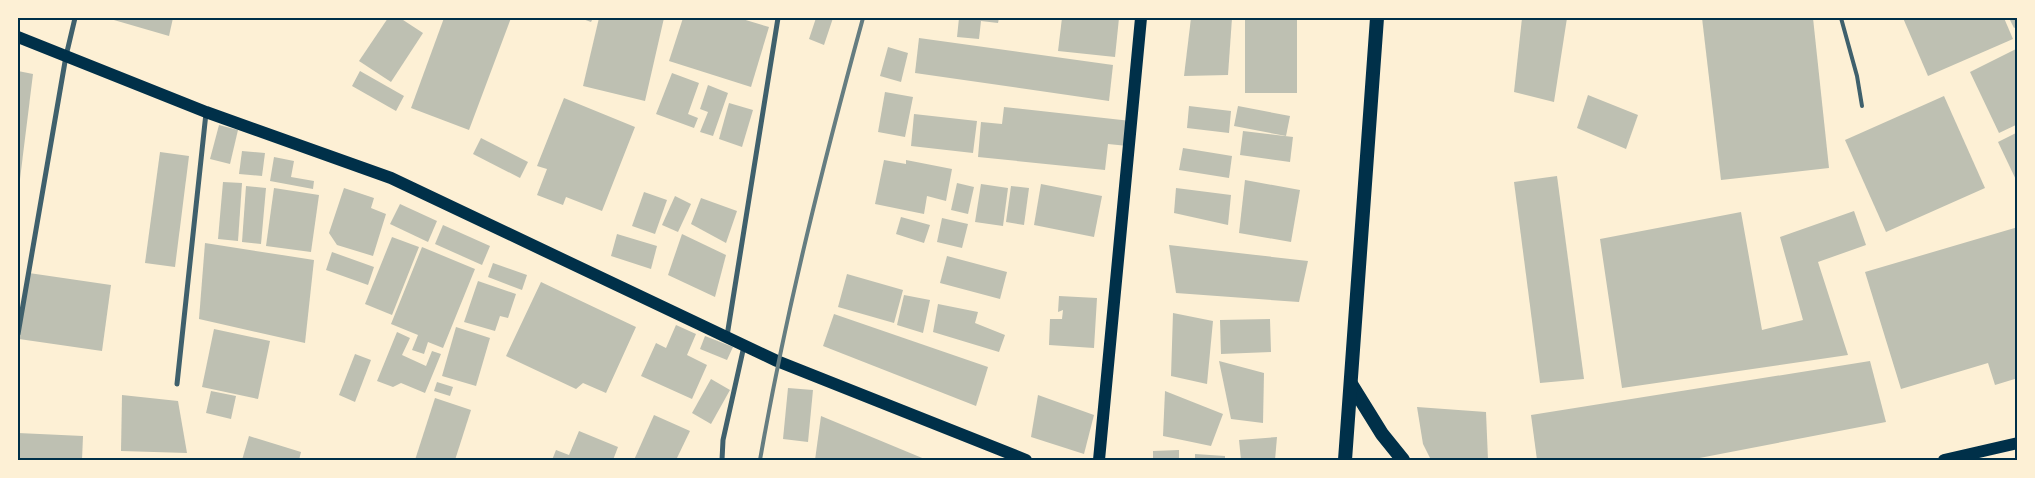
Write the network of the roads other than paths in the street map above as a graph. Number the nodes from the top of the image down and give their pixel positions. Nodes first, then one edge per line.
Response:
1 (75, 18) edge
2 (778, 18) edge
3 (1141, 18) edge
4 (1377, 18) edge
5 (1841, 18) edge
6 (18, 37) edge
7 (66, 56) junction
8 (1862, 106) dead end
9 (206, 112) junction
10 (18, 334) edge
11 (727, 336) junction
12 (745, 345) junction
13 (177, 384) dead end
14 (1351, 384) junction
15 (2018, 443) edge
16 (722, 460) edge
17 (1026, 460) edge
18 (1098, 460) edge
19 (1345, 460) edge
20 (1403, 460) edge
21 (1944, 460) edge

1 - 7 street
2 - 11 street
3 - 18 main road
4 - 14 highway
5 - 8 lane
6 - 7 main road
7 - 9 main road
7 - 10 street
9 - 11 main road
9 - 13 street
11 - 12 main road
12 - 16 street
12 - 17 main road
14 - 19 highway
14 - 20 highway
15 - 21 main road

